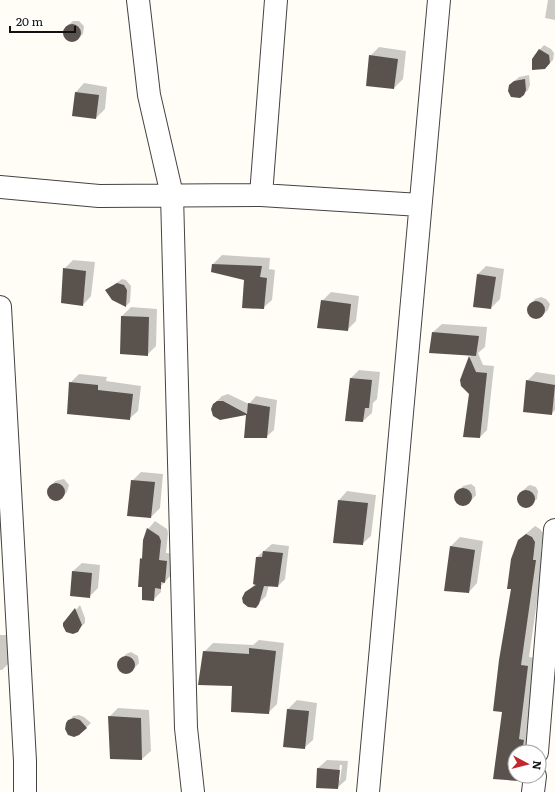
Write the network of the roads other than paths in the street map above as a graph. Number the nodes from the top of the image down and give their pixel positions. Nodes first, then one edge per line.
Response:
1 (138, 0) edge
2 (276, 0) edge
3 (439, 0) edge
4 (0, 187) edge
5 (172, 195) junction
6 (261, 195) junction
7 (420, 205) junction
8 (0, 307) edge
9 (555, 530) edge
10 (538, 744) edge
11 (25, 792) edge
12 (192, 792) edge
13 (368, 792) edge

1 - 5 street
2 - 6 street
3 - 7 street
4 - 5 street
5 - 6 street
5 - 12 street
6 - 7 street
7 - 13 street
8 - 11 street
9 - 10 street

